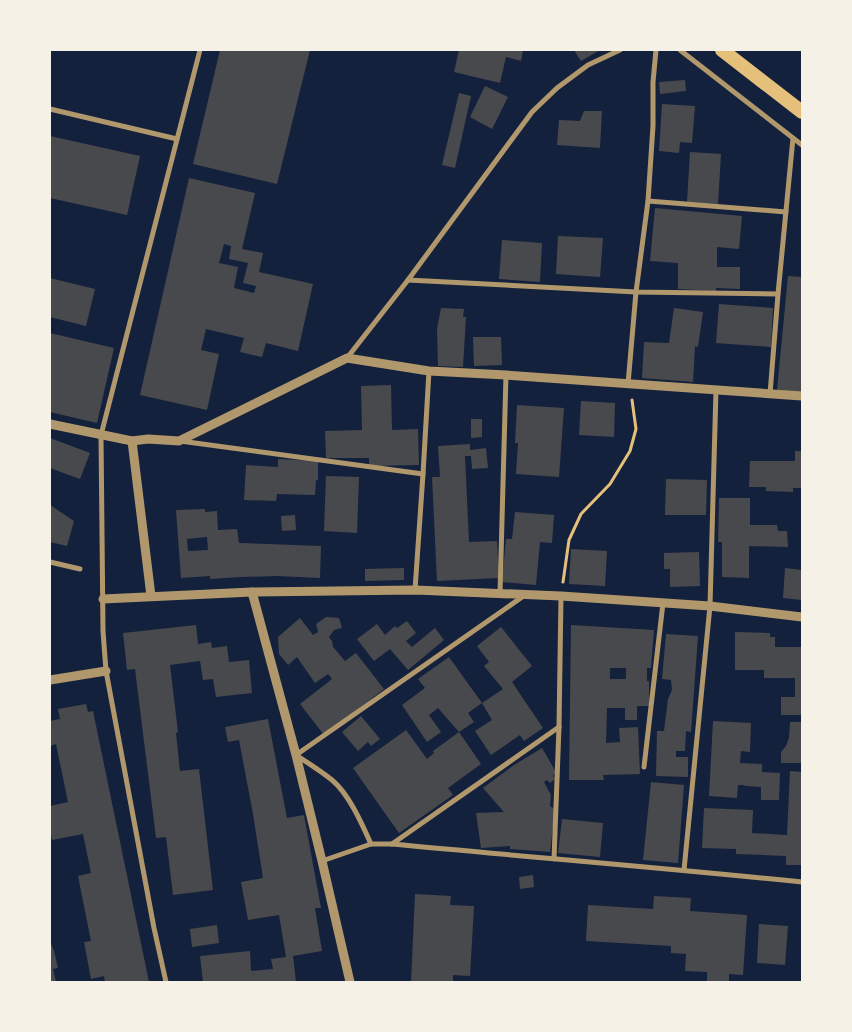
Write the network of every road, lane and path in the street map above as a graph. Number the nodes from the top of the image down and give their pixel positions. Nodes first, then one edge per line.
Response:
1 (200, 50) edge
2 (620, 50) edge
3 (656, 50) edge
4 (680, 50) edge
5 (722, 50) edge
6 (50, 109) edge
7 (802, 112) edge
8 (793, 138) junction
9 (177, 139) junction
10 (802, 145) edge
11 (648, 201) junction
12 (786, 212) junction
13 (408, 280) junction
14 (636, 292) junction
15 (778, 294) junction
16 (347, 358) junction
17 (429, 371) junction
18 (506, 375) junction
19 (628, 384) junction
20 (716, 390) junction
21 (770, 394) junction
22 (802, 396) edge
23 (50, 424) edge
24 (101, 435) junction
25 (132, 441) junction
26 (179, 441) junction
27 (423, 474) junction
28 (50, 562) edge
29 (80, 568) dead end
30 (414, 590) junction
31 (252, 592) junction
32 (500, 593) junction
33 (526, 594) junction
34 (151, 596) junction
35 (561, 596) junction
36 (103, 599) junction
37 (663, 604) junction
38 (710, 606) junction
39 (802, 617) edge
40 (106, 671) junction
41 (50, 680) edge
42 (559, 727) junction
43 (296, 755) junction
44 (644, 767) dead end
45 (371, 844) junction
46 (392, 844) junction
47 (554, 859) junction
48 (322, 861) junction
49 (684, 870) junction
50 (802, 882) edge
51 (166, 982) edge
52 (350, 982) edge

1 - 9 street
2 - 13 street
3 - 11 street
4 - 8 street
5 - 7 highway
6 - 9 street
8 - 10 street
8 - 12 street
9 - 24 street
11 - 12 street
11 - 14 street
12 - 15 street
13 - 14 street
13 - 16 street
14 - 15 street
14 - 19 street
15 - 21 street
16 - 17 street
16 - 26 street
17 - 18 street
17 - 27 street
18 - 19 street
18 - 32 street
19 - 20 street
19 - 35 path
20 - 21 street
20 - 38 street
21 - 22 street
23 - 24 street
24 - 25 street
24 - 36 street
25 - 26 street
25 - 34 street
26 - 27 street
27 - 30 street
28 - 29 street
30 - 31 street
30 - 32 street
31 - 34 street
31 - 43 street
32 - 33 street
33 - 35 street
33 - 43 street
34 - 36 street
35 - 37 street
35 - 42 street
36 - 40 street
37 - 38 street
37 - 44 street
38 - 39 street
38 - 49 street
40 - 41 street
40 - 51 street
42 - 46 street
42 - 47 street
43 - 45 street
43 - 48 street
45 - 46 street
45 - 48 street
46 - 47 street
47 - 49 street
48 - 52 street
49 - 50 street

